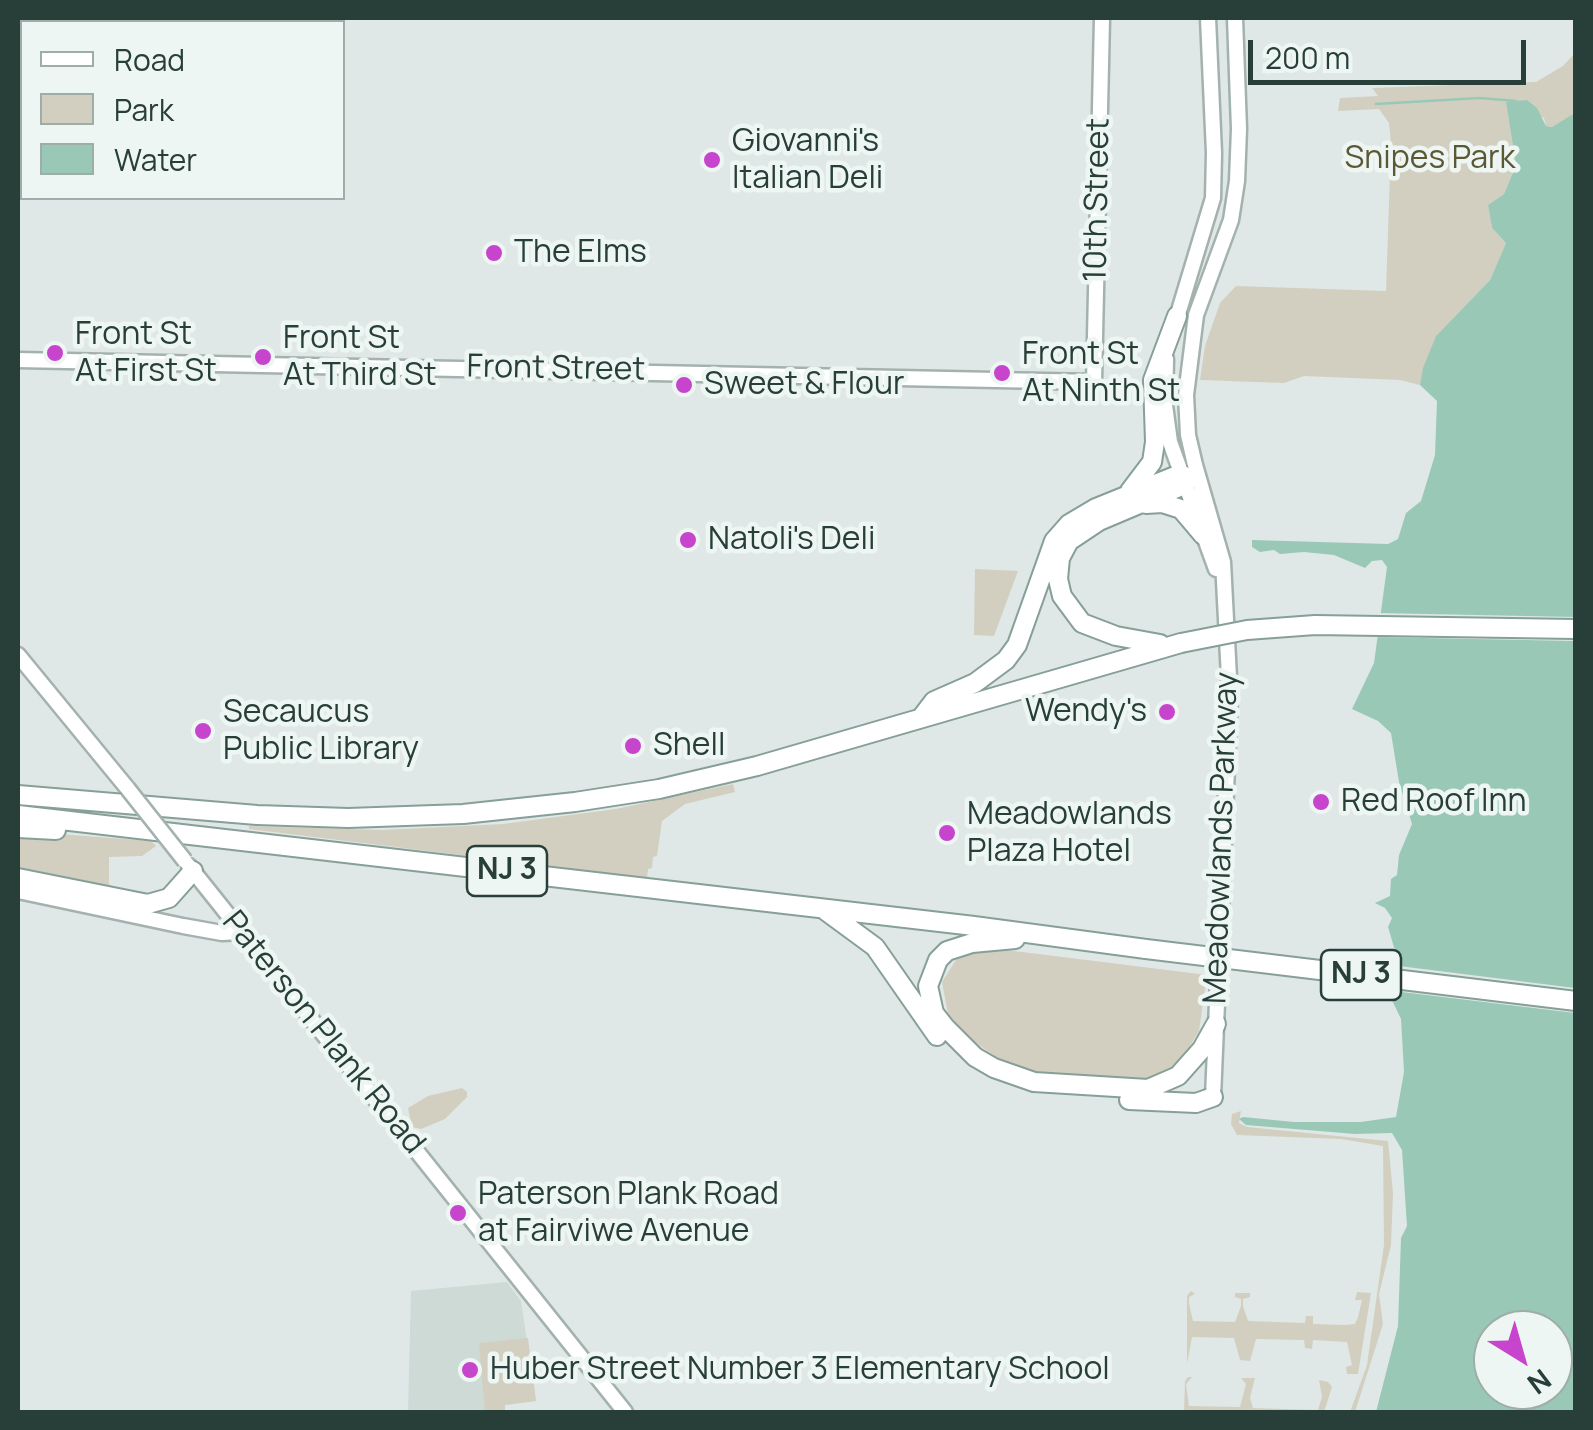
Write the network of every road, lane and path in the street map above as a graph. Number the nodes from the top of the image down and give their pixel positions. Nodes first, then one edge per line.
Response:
1 (1102, 18) edge
2 (1208, 18) edge
3 (1235, 18) edge
4 (1186, 316) junction
5 (18, 360) edge
6 (1094, 382) joint
7 (1184, 479) junction
8 (1126, 503) junction
9 (1210, 539) junction
10 (1576, 629) edge
11 (1176, 644) junction
12 (18, 655) edge
13 (921, 718) junction
14 (18, 782) edge
15 (18, 795) edge
16 (102, 802) junction
17 (18, 814) edge
18 (18, 828) edge
19 (192, 836) junction
20 (189, 866) junction
21 (18, 878) edge
22 (18, 891) edge
23 (822, 908) junction
24 (242, 932) junction
25 (1045, 937) junction
26 (1576, 1001) edge
27 (1216, 1024) junction
28 (1130, 1090) junction
29 (1213, 1097) junction
30 (626, 1412) edge

1 - 6 main road, 10th Street
2 - 4 main road, Meadowlands Parkway
3 - 4 main road, Meadowlands Parkway
4 - 7 main road, Meadowlands Parkway
4 - 8 highway
4 - 9 main road, Meadowlands Parkway
5 - 6 main road, Front Street
7 - 8 highway
7 - 9 main road, Meadowlands Parkway
8 - 9 highway
8 - 11 highway
8 - 13 highway
9 - 27 main road, Meadowlands Parkway
10 - 11 highway, NJ 3, bridge
11 - 13 highway, NJ 3
12 - 20 main road, Paterson Plank Road, bridge
13 - 16 highway, NJ 3
14 - 16 highway, NJ 3
15 - 16 highway, NJ 3
17 - 19 highway, NJ 3
18 - 19 highway, NJ 3
19 - 23 highway, NJ 3
20 - 21 highway
20 - 24 main road, Paterson Plank Road
22 - 24 main road
23 - 25 highway, NJ 3
23 - 29 highway
24 - 30 main road, Paterson Plank Road
25 - 26 highway, NJ 3, bridge
25 - 28 highway
27 - 28 highway
27 - 29 main road, Meadowlands Parkway
28 - 29 highway

